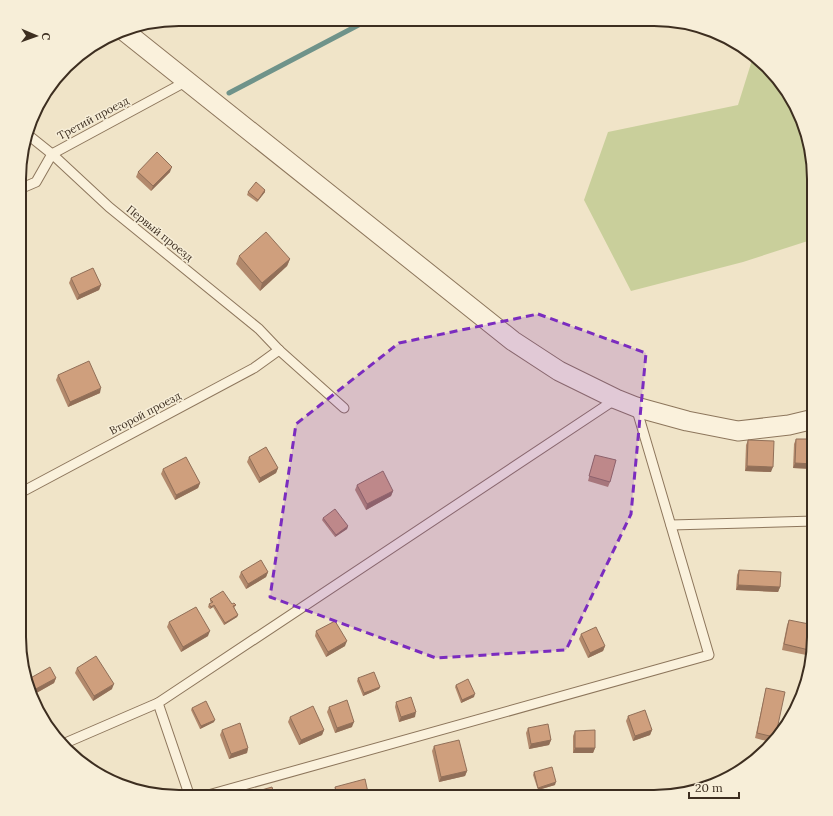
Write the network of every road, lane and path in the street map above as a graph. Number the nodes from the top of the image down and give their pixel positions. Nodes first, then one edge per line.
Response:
1 (129, 35) edge
2 (187, 82) junction
3 (31, 138) edge
4 (52, 154) junction
5 (26, 186) edge
6 (279, 350) junction
7 (616, 399) junction
8 (636, 407) junction
9 (344, 408) dead end
10 (807, 421) edge
11 (26, 490) edge
12 (807, 521) edge
13 (671, 525) junction
14 (158, 703) junction
15 (68, 742) edge
16 (188, 790) edge
17 (225, 790) edge

1 - 2 street
2 - 4 lane, Третий проезд
2 - 7 street
3 - 4 lane, Первый проезд
4 - 5 lane, Третий проезд
4 - 6 lane, Первый проезд
6 - 9 lane, Первый проезд
6 - 11 lane, Второй проезд
7 - 8 street
7 - 14 lane
8 - 10 street
8 - 13 lane
12 - 13 lane
13 - 17 lane
14 - 15 lane
14 - 16 lane

